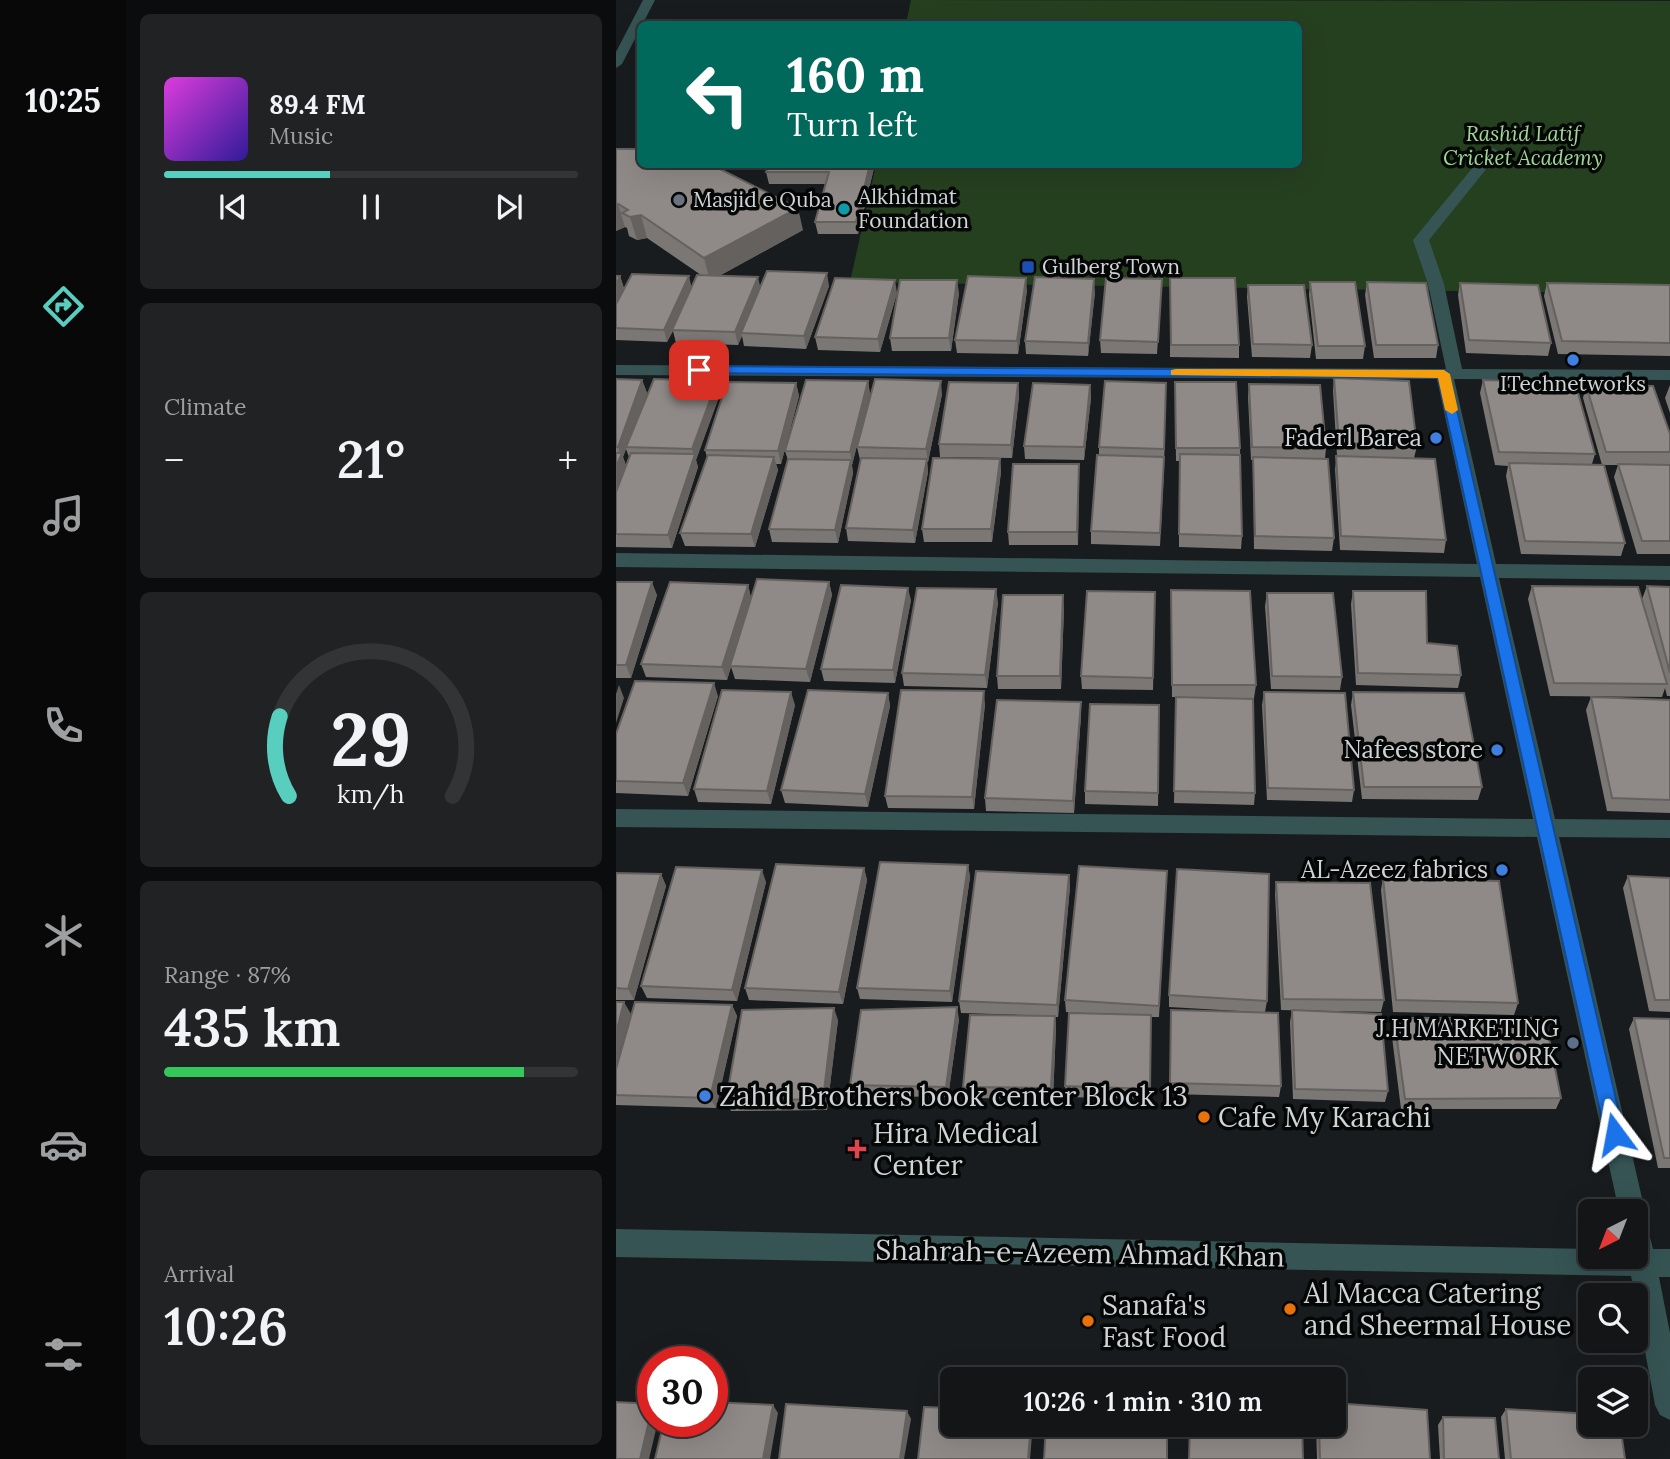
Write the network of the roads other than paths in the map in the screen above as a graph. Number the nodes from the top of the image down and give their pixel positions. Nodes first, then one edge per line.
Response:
1 (649, 0) edge
2 (638, 21) edge
3 (637, 23) edge
4 (616, 33) edge
5 (632, 33) junction
6 (616, 64) edge
7 (1493, 152) dead end
8 (616, 370) edge
9 (1450, 374) junction
10 (1670, 375) edge
11 (616, 560) edge
12 (1488, 571) junction
13 (1670, 573) edge
14 (616, 818) edge
15 (1545, 827) junction
16 (1670, 828) edge
17 (1629, 1199) edge
18 (616, 1243) edge
19 (1657, 1263) edge
20 (1670, 1405) edge

1 - 2 street
3 - 5 street
4 - 5 street
5 - 6 street
7 - 9 street
8 - 9 street
9 - 10 street
9 - 12 street
11 - 12 street
12 - 13 street
12 - 15 street
14 - 15 street
15 - 16 street
15 - 17 street
18 - 19 street, Shahrah-e-Azeem Ahmad Khan
19 - 20 street

